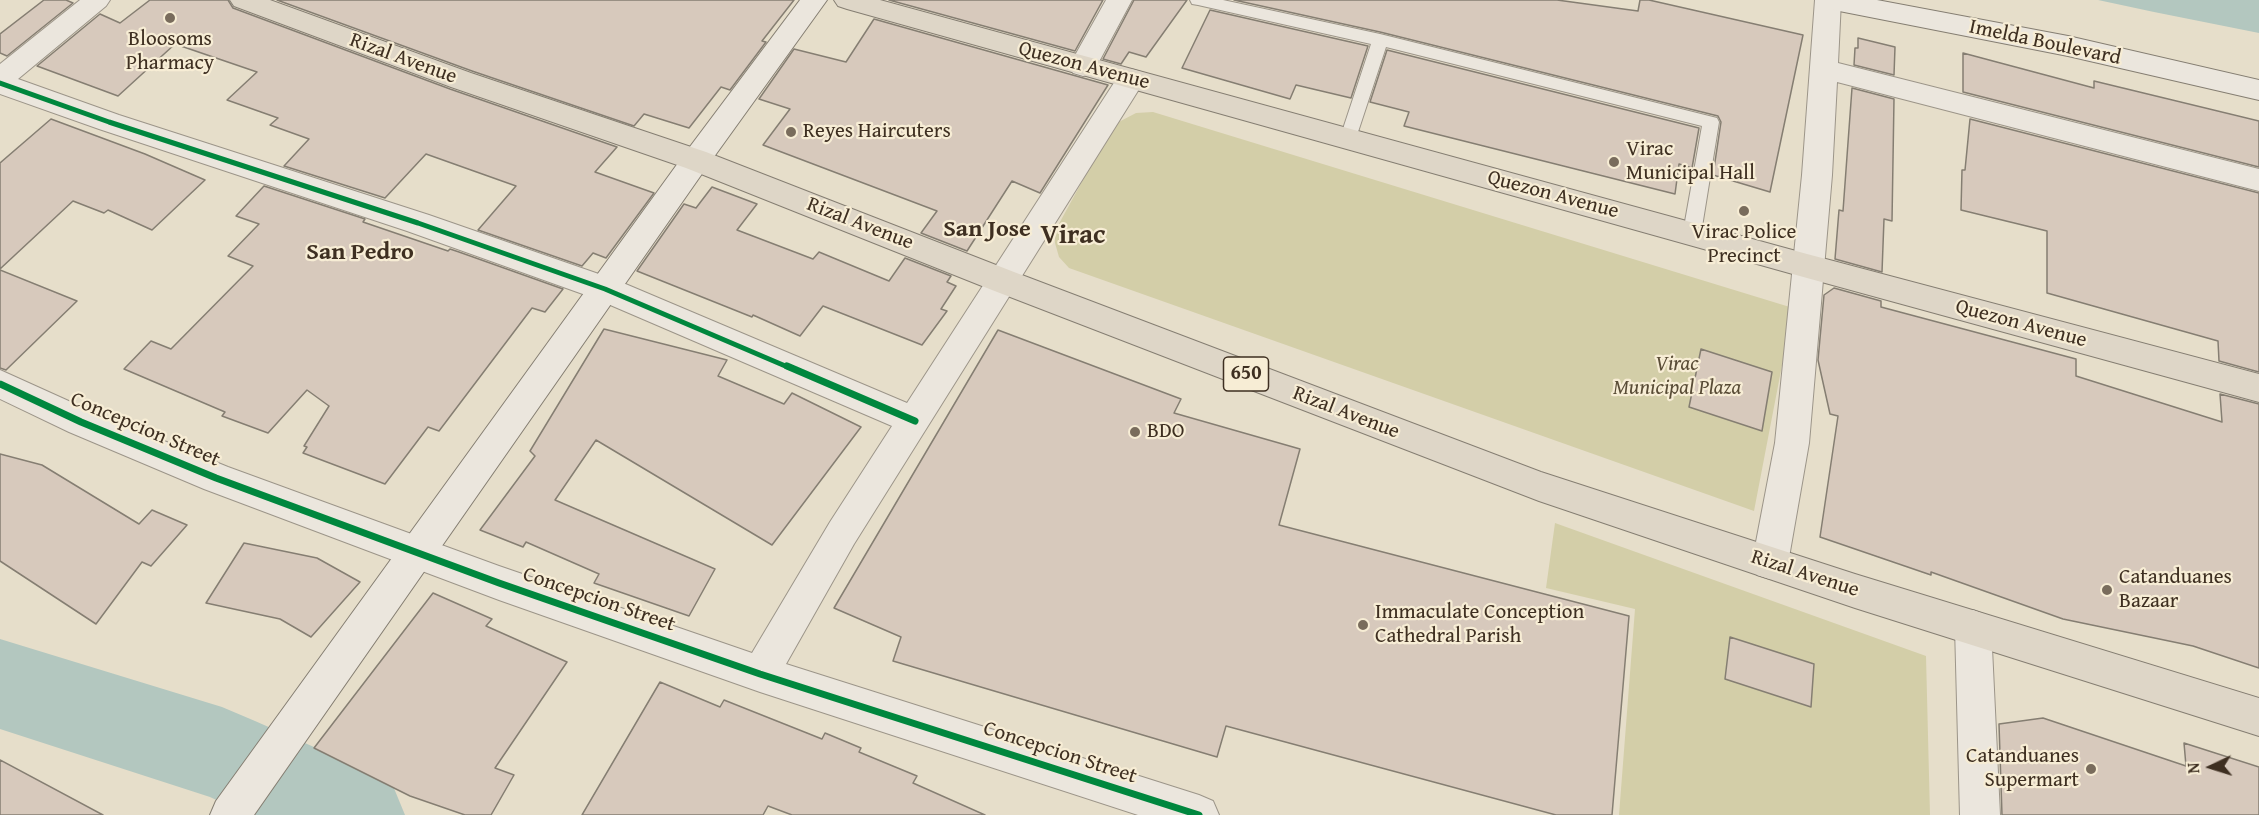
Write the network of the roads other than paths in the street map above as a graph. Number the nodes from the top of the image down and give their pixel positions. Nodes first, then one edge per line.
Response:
1 (97, 0) edge
2 (243, 0) edge
3 (814, 0) edge
4 (847, 0) edge
5 (1119, 0) edge
6 (1198, 0) edge
7 (1829, 0) edge
8 (1380, 40) junction
9 (1083, 66) junction
10 (1824, 69) junction
11 (1131, 79) junction
12 (0, 81) edge
13 (2259, 90) edge
14 (1348, 138) junction
15 (696, 160) junction
16 (2259, 180) edge
17 (1692, 233) junction
18 (1807, 266) junction
19 (1003, 281) junction
20 (605, 289) junction
21 (0, 384) edge
22 (2259, 388) edge
23 (915, 422) junction
24 (418, 552) junction
25 (1770, 563) junction
26 (1973, 627) junction
27 (760, 674) junction
28 (2259, 717) edge
29 (230, 815) edge
30 (1199, 815) edge
31 (1980, 815) edge

1 - 12 street
2 - 15 main road, Rizal Avenue / 650
3 - 15 street
4 - 9 main road, Quezon Avenue
5 - 9 street
6 - 8 lane
7 - 10 street
7 - 13 street, Imelda Boulevard
8 - 14 lane
8 - 17 lane
9 - 11 main road, Quezon Avenue
10 - 16 street
10 - 18 street
11 - 14 main road, Quezon Avenue
11 - 19 street
12 - 20 street
14 - 17 main road, Quezon Avenue
15 - 19 main road, Rizal Avenue / 650
15 - 20 street
17 - 18 main road, Quezon Avenue
18 - 22 main road, Quezon Avenue
18 - 25 street
19 - 23 street
19 - 25 main road, Rizal Avenue / 650
20 - 23 street
20 - 24 street
21 - 24 street, Concepcion Street
23 - 27 street
24 - 27 street, Concepcion Street
24 - 29 street
25 - 26 main road, Rizal Avenue / 650
26 - 28 main road, Rizal Avenue / 650
26 - 31 street
27 - 30 street, Concepcion Street

